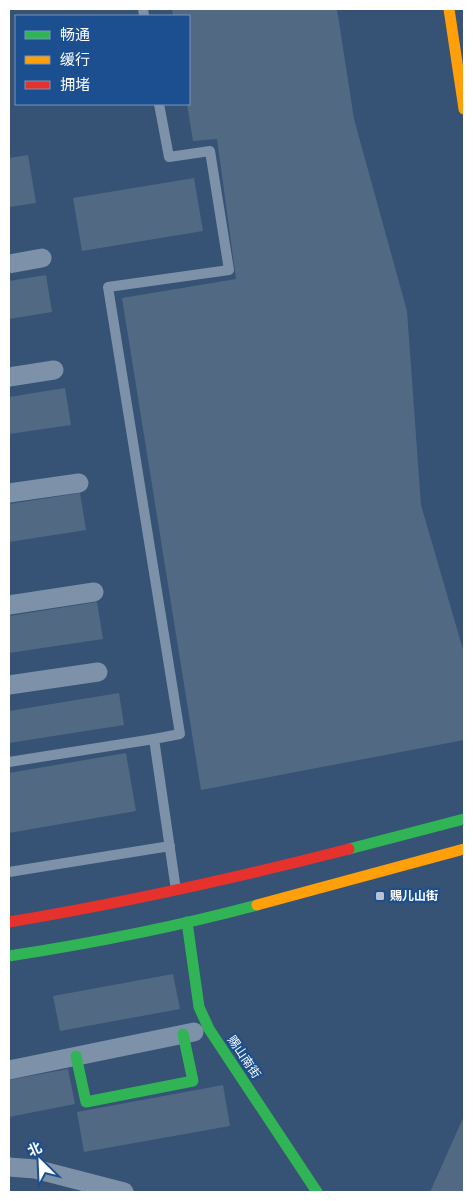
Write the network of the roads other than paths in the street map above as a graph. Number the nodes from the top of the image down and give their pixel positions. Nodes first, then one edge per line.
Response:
1 (449, 9) edge
2 (159, 105) edge
3 (464, 109) edge
4 (42, 258) dead end
5 (9, 264) edge
6 (54, 370) dead end
7 (9, 377) edge
8 (79, 483) dead end
9 (9, 493) edge
10 (94, 592) dead end
11 (9, 605) edge
12 (98, 672) dead end
13 (9, 685) edge
14 (154, 739) junction
15 (9, 762) edge
16 (464, 819) edge
17 (170, 846) junction
18 (464, 849) edge
19 (9, 872) edge
20 (177, 891) junction
21 (9, 922) edge
22 (187, 922) junction
23 (9, 956) edge
24 (209, 1029) junction
25 (184, 1034) junction
26 (76, 1056) junction
27 (9, 1070) edge
28 (9, 1167) edge
29 (124, 1192) edge
30 (317, 1192) edge

1 - 3 main road
2 - 14 lane
4 - 5 street
6 - 7 street
8 - 9 street
10 - 11 street
12 - 13 street
14 - 15 lane
14 - 17 lane
16 - 20 main road
17 - 19 lane
17 - 20 lane
18 - 22 main road
20 - 21 main road
22 - 23 main road
22 - 24 main road, 赐山南街
24 - 25 street
24 - 30 main road, 赐山南街
25 - 26 street
25 - 26 main road
26 - 27 street
28 - 29 street

